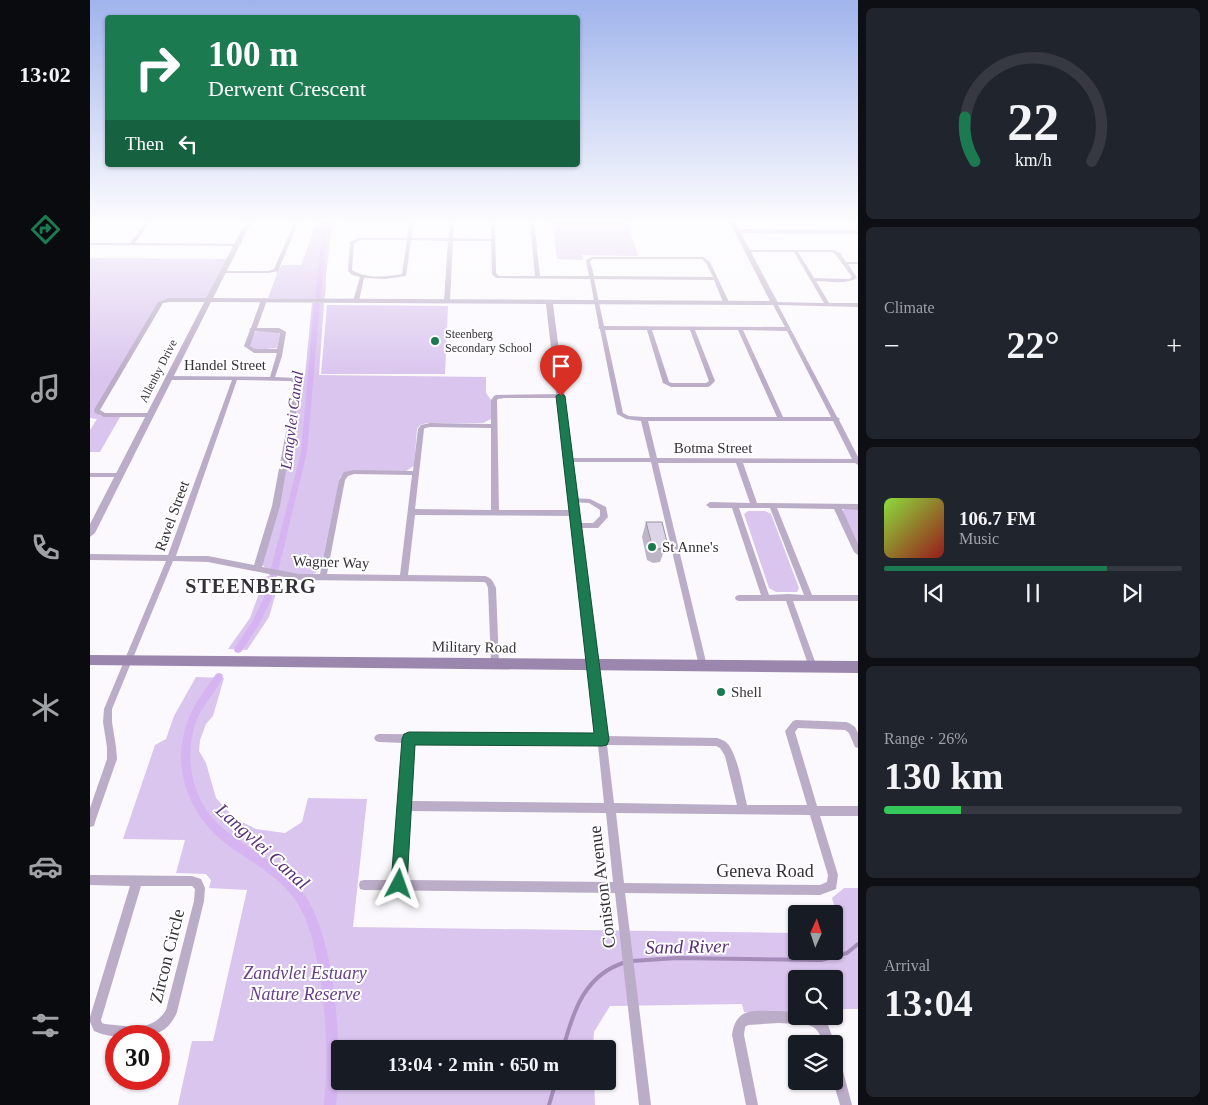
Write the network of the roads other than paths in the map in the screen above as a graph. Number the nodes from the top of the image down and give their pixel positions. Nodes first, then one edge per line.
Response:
1 (223, 272) edge
2 (352, 273) edge
3 (404, 273) edge
4 (448, 273) edge
5 (496, 273) edge
6 (537, 273) edge
7 (590, 273) edge
8 (713, 273) edge
9 (759, 273) edge
10 (809, 273) edge
11 (850, 273) edge
12 (362, 277) junction
13 (538, 278) junction
14 (591, 278) junction
15 (716, 279) junction
16 (813, 279) junction
17 (208, 300) junction
18 (264, 300) junction
19 (356, 301) junction
20 (446, 301) junction
21 (549, 302) junction
22 (596, 302) junction
23 (726, 302) junction
24 (775, 303) junction
25 (828, 303) junction
26 (858, 305) edge
27 (601, 328) junction
28 (649, 328) junction
29 (692, 328) junction
30 (740, 328) junction
31 (252, 329) junction
32 (789, 329) junction
33 (280, 352) junction
34 (169, 378) junction
35 (235, 379) junction
36 (272, 379) junction
37 (561, 396) junction
38 (150, 415) junction
39 (644, 419) junction
40 (781, 419) junction
41 (837, 419) junction
42 (493, 426) junction
43 (568, 460) junction
44 (654, 460) junction
45 (739, 461) junction
46 (858, 461) edge
47 (416, 473) junction
48 (90, 475) edge
49 (119, 475) junction
50 (573, 500) junction
51 (710, 505) dead end
52 (754, 505) junction
53 (735, 506) junction
54 (773, 506) junction
55 (837, 507) junction
56 (858, 507) edge
57 (412, 512) junction
58 (495, 512) junction
59 (574, 513) junction
60 (576, 526) junction
61 (90, 532) edge
62 (858, 552) edge
63 (90, 557) edge
64 (172, 558) junction
65 (257, 569) junction
66 (323, 577) junction
67 (404, 577) junction
68 (766, 597) junction
69 (788, 597) junction
70 (739, 598) dead end
71 (810, 598) junction
72 (858, 598) edge
73 (90, 660) edge
74 (128, 660) junction
75 (495, 664) junction
76 (593, 664) junction
77 (703, 666) junction
78 (813, 667) junction
79 (858, 667) edge
80 (379, 738) dead end
81 (409, 739) junction
82 (602, 740) junction
83 (858, 744) edge
84 (404, 806) junction
85 (610, 808) junction
86 (92, 810) edge
87 (743, 810) junction
88 (814, 811) junction
89 (858, 811) edge
90 (90, 822) edge
91 (90, 880) edge
92 (137, 880) junction
93 (399, 884) junction
94 (364, 885) dead end
95 (620, 888) junction
96 (825, 1035) edge
97 (842, 1090) edge
98 (645, 1105) edge
99 (752, 1105) edge
100 (846, 1105) edge

1 - 17 street, Allenby Drive
2 - 12 street
3 - 12 street
4 - 20 street
5 - 13 street
6 - 13 street
7 - 14 street
8 - 15 street
9 - 24 street
10 - 16 street
11 - 16 street
12 - 19 street
13 - 14 street
14 - 15 street
14 - 22 street
15 - 23 street
16 - 25 street
17 - 18 street
17 - 34 street, Allenby Drive
17 - 38 street
18 - 19 street
18 - 31 street
19 - 20 street
20 - 21 street
21 - 22 street
21 - 37 street
22 - 23 street
22 - 27 street
23 - 24 street
24 - 25 street
24 - 32 street
25 - 26 street
27 - 28 street
27 - 39 street
28 - 29 street
28 - 29 street
29 - 30 street
30 - 32 street
30 - 40 street
31 - 33 street
31 - 33 street
32 - 41 street
33 - 36 street
34 - 35 street, Handel Street
34 - 38 street, Allenby Drive
35 - 36 street, Handel Street
35 - 64 street, Ravel Street
36 - 65 street, Handel Street
37 - 42 street
37 - 43 street
38 - 49 street, Allenby Drive
39 - 40 street
39 - 44 street
40 - 41 street
41 - 46 street
42 - 47 street
42 - 58 street
43 - 44 street, Botma Street
43 - 50 street
44 - 45 street, Botma Street
44 - 77 street
45 - 46 street, Botma Street
45 - 52 street
47 - 57 street
47 - 66 street
48 - 49 street
49 - 61 street, Allenby Drive
50 - 59 street
50 - 60 street
51 - 53 street
52 - 53 street
52 - 54 street
53 - 68 street
54 - 55 street
54 - 71 street
55 - 56 street
55 - 62 street
57 - 58 street
57 - 67 street
58 - 59 street
59 - 60 street
60 - 76 street
63 - 64 street, Wagner Way
64 - 65 street, Wagner Way
64 - 74 street, Ravel Street
65 - 66 street, Wagner Way
66 - 67 street, Wagner Way
67 - 75 street, Wagner Way
68 - 69 street
68 - 70 street
69 - 71 street
69 - 78 street
71 - 72 street
73 - 74 main road, Military Road
74 - 75 main road, Military Road
74 - 86 street, Ravel Street
75 - 76 main road, Military Road
76 - 77 main road, Military Road
76 - 82 street, Coniston Avenue
77 - 78 main road, Military Road
78 - 79 main road, Military Road
80 - 81 street
81 - 82 street
81 - 84 street
82 - 85 street, Coniston Avenue
82 - 87 street
83 - 88 street
84 - 85 street
84 - 93 street
85 - 87 street
85 - 95 street, Coniston Avenue
86 - 90 street, Ravel Street
87 - 88 street
88 - 89 street
88 - 95 street, Geneva Road
91 - 92 street, Zircon Circle
92 - 92 street, Zircon Circle
93 - 94 street
93 - 95 street
95 - 98 street, Coniston Avenue
96 - 99 street
97 - 100 street

